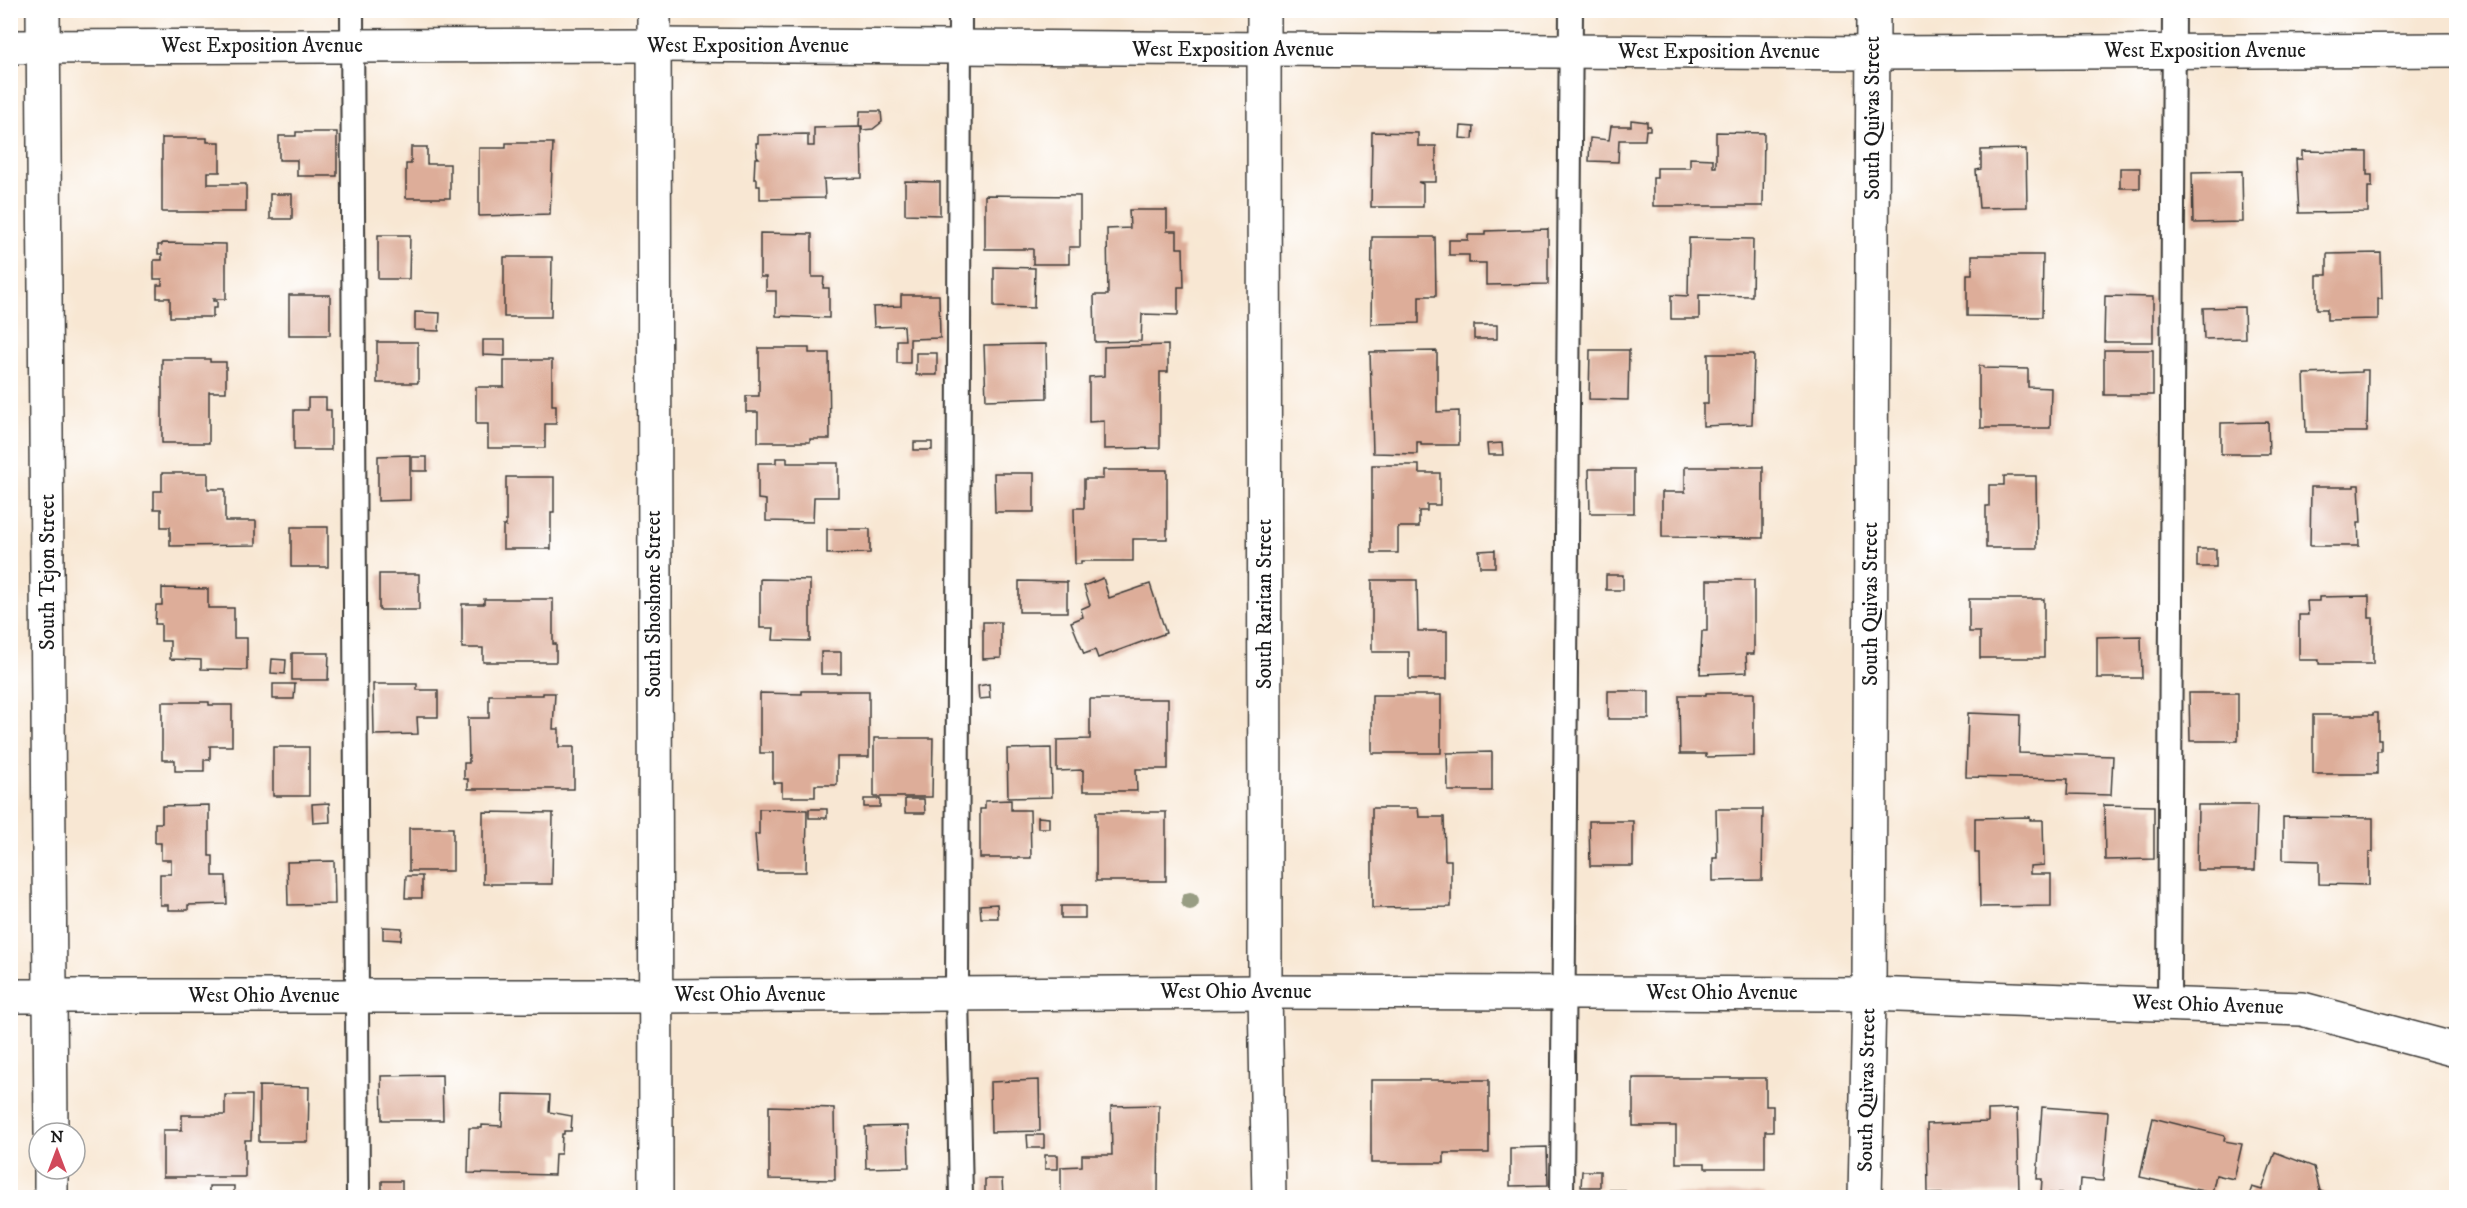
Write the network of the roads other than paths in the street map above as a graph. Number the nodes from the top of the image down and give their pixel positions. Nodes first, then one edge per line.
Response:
1 (43, 10) edge
2 (352, 10) edge
3 (654, 10) edge
4 (960, 10) edge
5 (1264, 10) edge
6 (1571, 10) edge
7 (1873, 10) edge
8 (2174, 10) edge
9 (653, 45) junction
10 (352, 46) junction
11 (10, 47) edge
12 (43, 47) junction
13 (959, 48) junction
14 (2457, 50) edge
15 (1264, 51) junction
16 (1571, 51) junction
17 (2174, 51) junction
18 (1874, 53) junction
19 (1265, 992) junction
20 (1565, 993) junction
21 (957, 994) junction
22 (1869, 994) junction
23 (10, 996) edge
24 (51, 996) junction
25 (357, 996) junction
26 (654, 996) junction
27 (2169, 1004) junction
28 (2457, 1050) edge
29 (51, 1121) edge
30 (51, 1181) edge
31 (51, 1197) edge
32 (358, 1197) edge
33 (656, 1197) edge
34 (960, 1197) edge
35 (1269, 1197) edge
36 (1562, 1197) edge
37 (1865, 1197) edge

1 - 12 street, South Tejon Street
2 - 10 lane
3 - 9 street, South Shoshone Street
4 - 13 lane
5 - 15 street, South Raritan Street
6 - 16 lane
7 - 18 street, South Quivas Street
8 - 17 lane
9 - 10 street, West Exposition Avenue
9 - 13 street, West Exposition Avenue
9 - 26 street, South Shoshone Street
10 - 12 street, West Exposition Avenue
10 - 25 lane
11 - 12 street, West Exposition Avenue
12 - 24 street, South Tejon Street
13 - 15 street, West Exposition Avenue
13 - 21 lane
14 - 17 street, West Exposition Avenue
15 - 16 street, West Exposition Avenue
15 - 19 street, South Raritan Street
16 - 18 street, West Exposition Avenue
16 - 20 lane
17 - 18 street, West Exposition Avenue
17 - 27 lane
18 - 22 street, South Quivas Street
19 - 20 street, West Ohio Avenue
19 - 21 street, West Ohio Avenue
19 - 35 street, South Raritan Street
20 - 22 street, West Ohio Avenue
20 - 36 lane
21 - 26 street, West Ohio Avenue
21 - 34 lane
22 - 27 street, West Ohio Avenue
22 - 37 street, South Quivas Street
23 - 24 street, West Ohio Avenue
24 - 25 street, West Ohio Avenue
24 - 29 street, South Tejon Street
25 - 26 street, West Ohio Avenue
25 - 32 lane
26 - 33 street, South Shoshone Street
27 - 28 street, West Ohio Avenue
30 - 31 street

